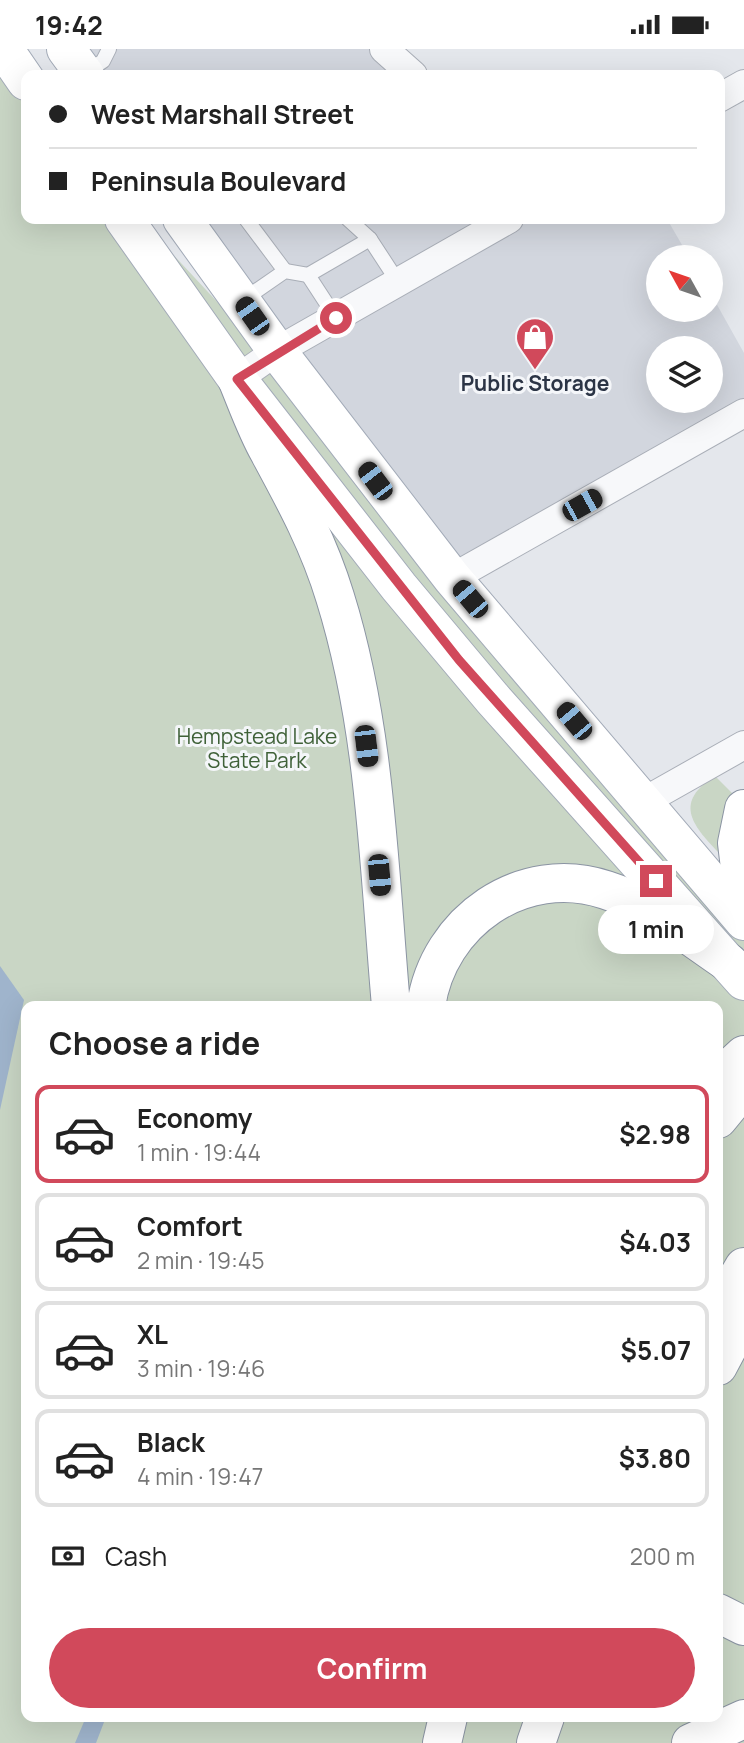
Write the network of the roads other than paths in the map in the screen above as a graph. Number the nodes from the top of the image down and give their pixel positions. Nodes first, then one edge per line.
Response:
1 (4, 49) edge
2 (384, 49) edge
3 (407, 70) edge
4 (21, 74) edge
5 (744, 83) edge
6 (725, 94) edge
7 (128, 224) edge
8 (185, 224) edge
9 (250, 224) edge
10 (354, 224) edge
11 (500, 224) edge
12 (370, 239) junction
13 (285, 271) junction
14 (309, 275) junction
15 (398, 282) junction
16 (241, 302) junction
17 (336, 318) junction
18 (277, 351) junction
19 (237, 379) junction
20 (744, 413) edge
21 (452, 578) junction
22 (744, 745) edge
23 (643, 802) junction
24 (744, 809) edge
25 (744, 901) edge
26 (744, 921) edge
27 (736, 972) edge
28 (391, 1001) edge
29 (427, 1001) edge
30 (744, 1055) edge
31 (723, 1075) edge
32 (744, 1087) edge
33 (723, 1113) edge
34 (744, 1267) edge
35 (723, 1303) edge
36 (744, 1317) edge
37 (723, 1357) edge
38 (723, 1616) edge
39 (744, 1626) edge
40 (744, 1719) edge
41 (420, 1722) edge
42 (447, 1722) edge
43 (543, 1722) edge
44 (415, 1743) edge
45 (442, 1743) edge
46 (536, 1743) edge
47 (691, 1743) edge

1 - 4 main road
2 - 3 street
5 - 6 street
7 - 19 main road
8 - 16 main road
9 - 13 lane
10 - 12 lane
11 - 15 street
12 - 14 lane
12 - 15 lane
13 - 14 lane
13 - 16 lane
14 - 17 lane
15 - 17 street
16 - 18 main road
17 - 18 street
18 - 19 street
18 - 21 main road
19 - 27 main road
19 - 28 main road
20 - 21 street
21 - 23 main road
22 - 23 street
23 - 26 main road
24 - 25 main road
27 - 29 main road
30 - 31 main road
32 - 33 main road
34 - 35 main road
36 - 37 main road
38 - 39 main road
40 - 47 main road
41 - 44 main road
42 - 45 main road
43 - 46 main road

